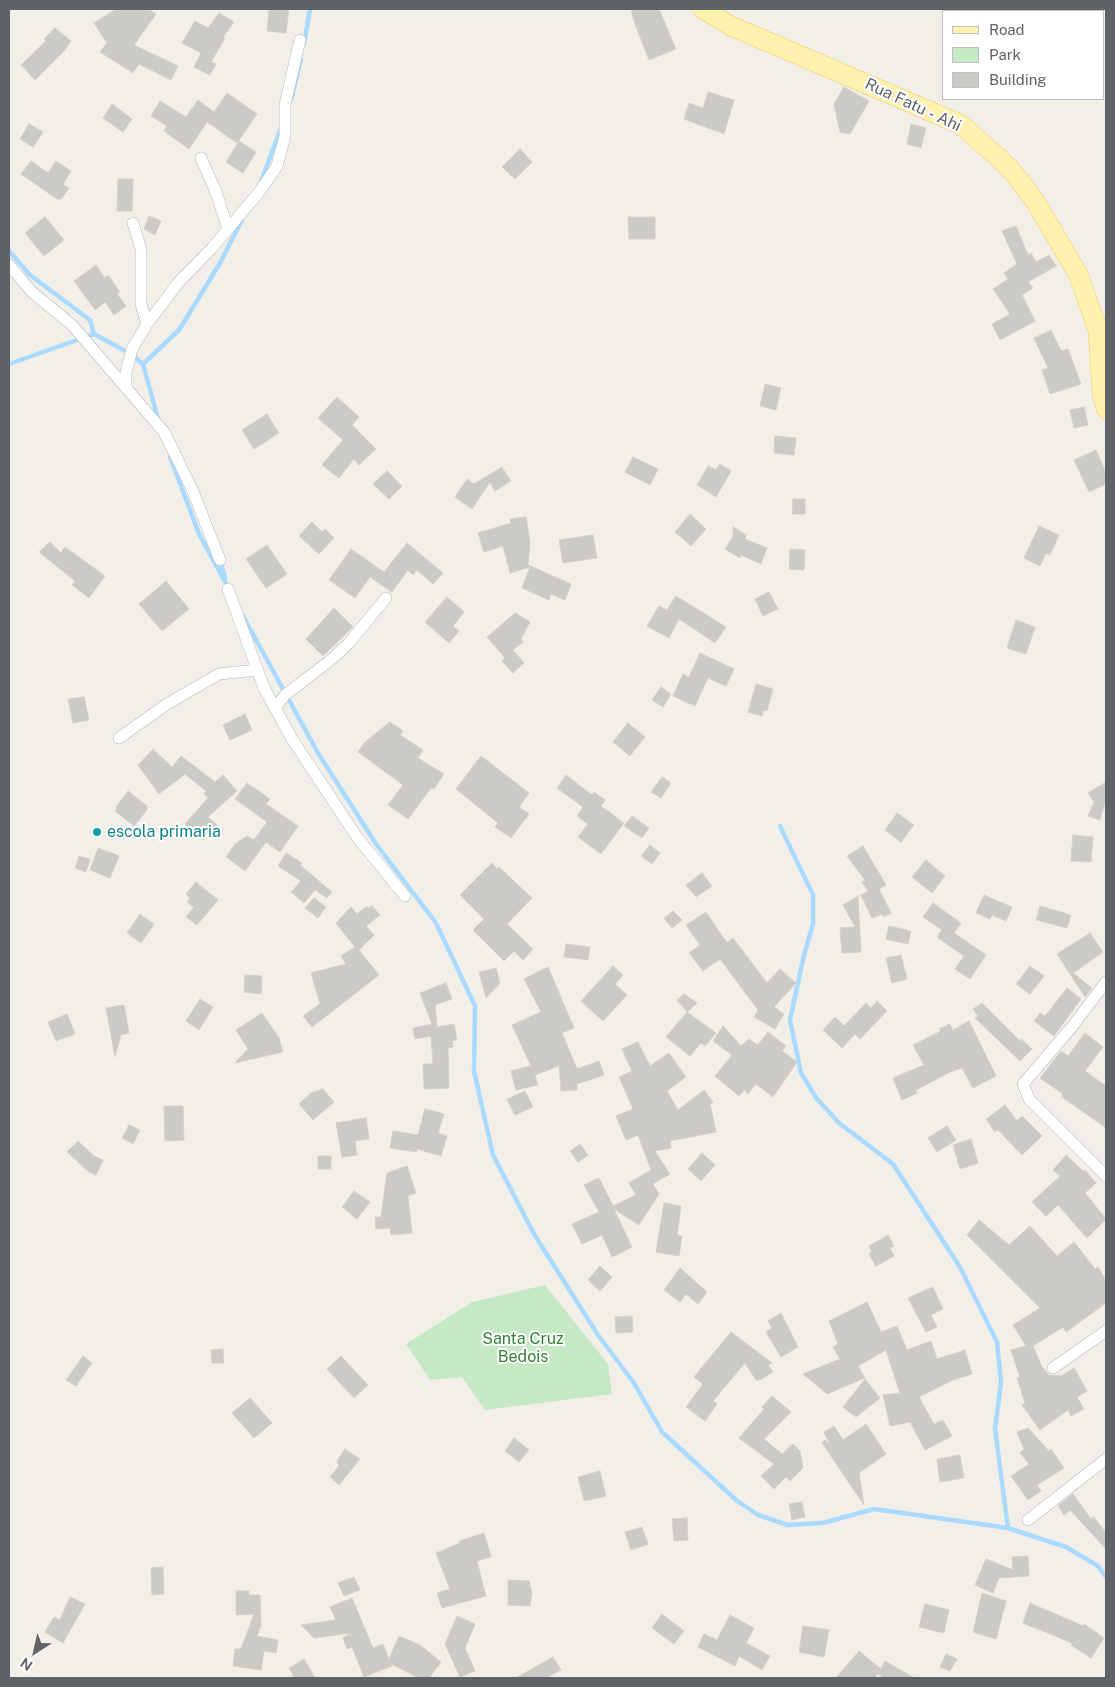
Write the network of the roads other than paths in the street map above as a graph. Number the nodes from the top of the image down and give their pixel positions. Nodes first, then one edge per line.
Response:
1 (703, 9) edge
2 (300, 40) dead end
3 (202, 158) dead end
4 (133, 223) dead end
5 (228, 229) junction
6 (9, 265) edge
7 (147, 324) junction
8 (126, 386) junction
9 (1106, 409) edge
10 (220, 560) dead end
11 (228, 589) dead end
12 (386, 598) dead end
13 (257, 670) junction
14 (275, 708) junction
15 (119, 738) dead end
16 (404, 896) dead end
17 (1106, 982) edge
18 (1106, 1176) edge
19 (1106, 1331) edge
20 (1053, 1368) dead end
21 (1106, 1459) edge
22 (1028, 1520) dead end

1 - 9 main road, Rua Fatu - Ahi
2 - 5 street
3 - 5 street
4 - 7 street
5 - 7 street
6 - 8 street
7 - 8 street
8 - 10 street
11 - 13 street
12 - 14 street
13 - 14 street
13 - 15 street
14 - 16 street
17 - 18 street
19 - 20 street
21 - 22 street

